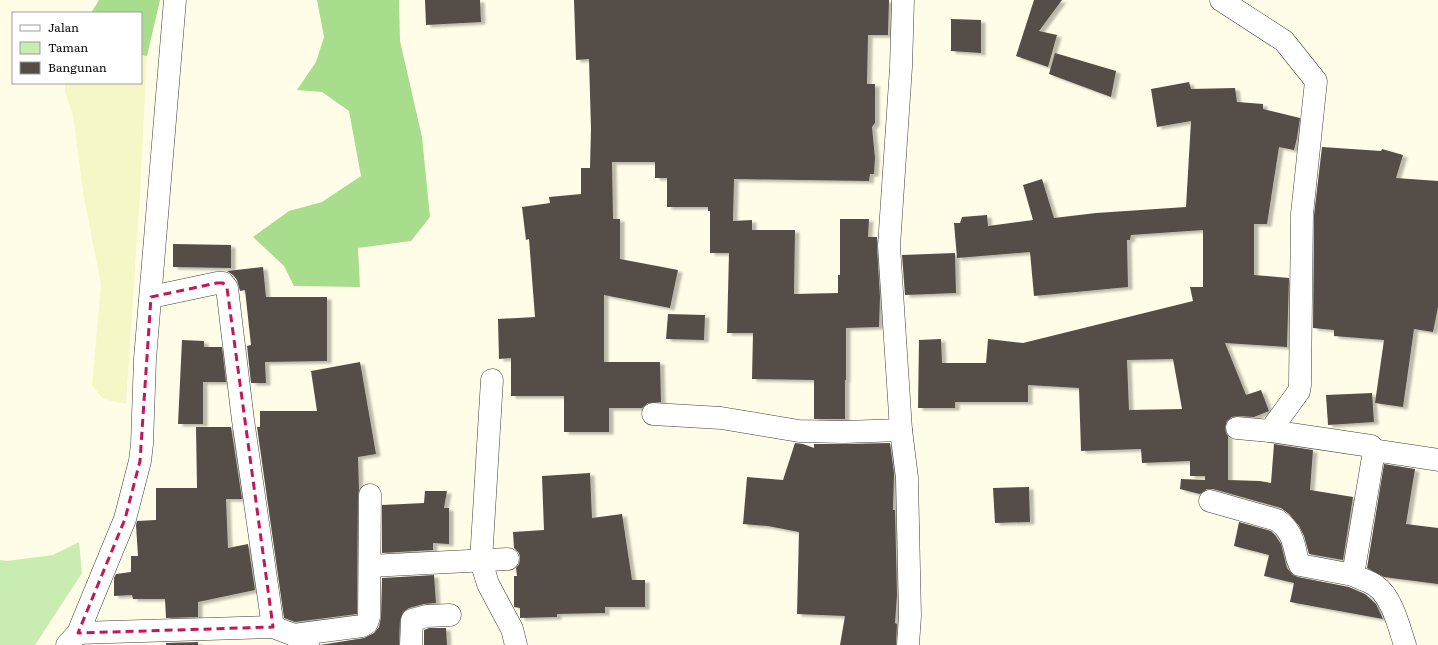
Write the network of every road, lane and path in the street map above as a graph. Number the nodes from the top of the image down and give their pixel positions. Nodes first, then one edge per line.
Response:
1 (176, 0) edge
2 (903, 0) edge
3 (1222, 0) edge
4 (151, 297) junction
5 (492, 380) dead end
6 (653, 414) dead end
7 (1237, 428) dead end
8 (901, 430) junction
9 (1270, 431) junction
10 (1373, 450) junction
11 (1438, 460) edge
12 (370, 495) dead end
13 (1210, 501) dead end
14 (508, 559) dead end
15 (480, 560) junction
16 (370, 566) junction
17 (1353, 575) junction
18 (450, 615) dead end
19 (273, 627) junction
20 (73, 639) edge
21 (301, 640) edge
22 (411, 645) edge
23 (516, 645) edge
24 (908, 645) edge
25 (1405, 645) edge

1 - 4 street
2 - 8 street
3 - 9 street
4 - 19 street
4 - 20 street
5 - 15 street
6 - 8 street
7 - 9 street
8 - 24 street
9 - 10 street
10 - 11 street
10 - 17 street
12 - 16 street
13 - 17 street
14 - 15 street
15 - 16 street
15 - 23 street
16 - 21 street
17 - 25 street
18 - 22 street
19 - 20 street
19 - 21 street

